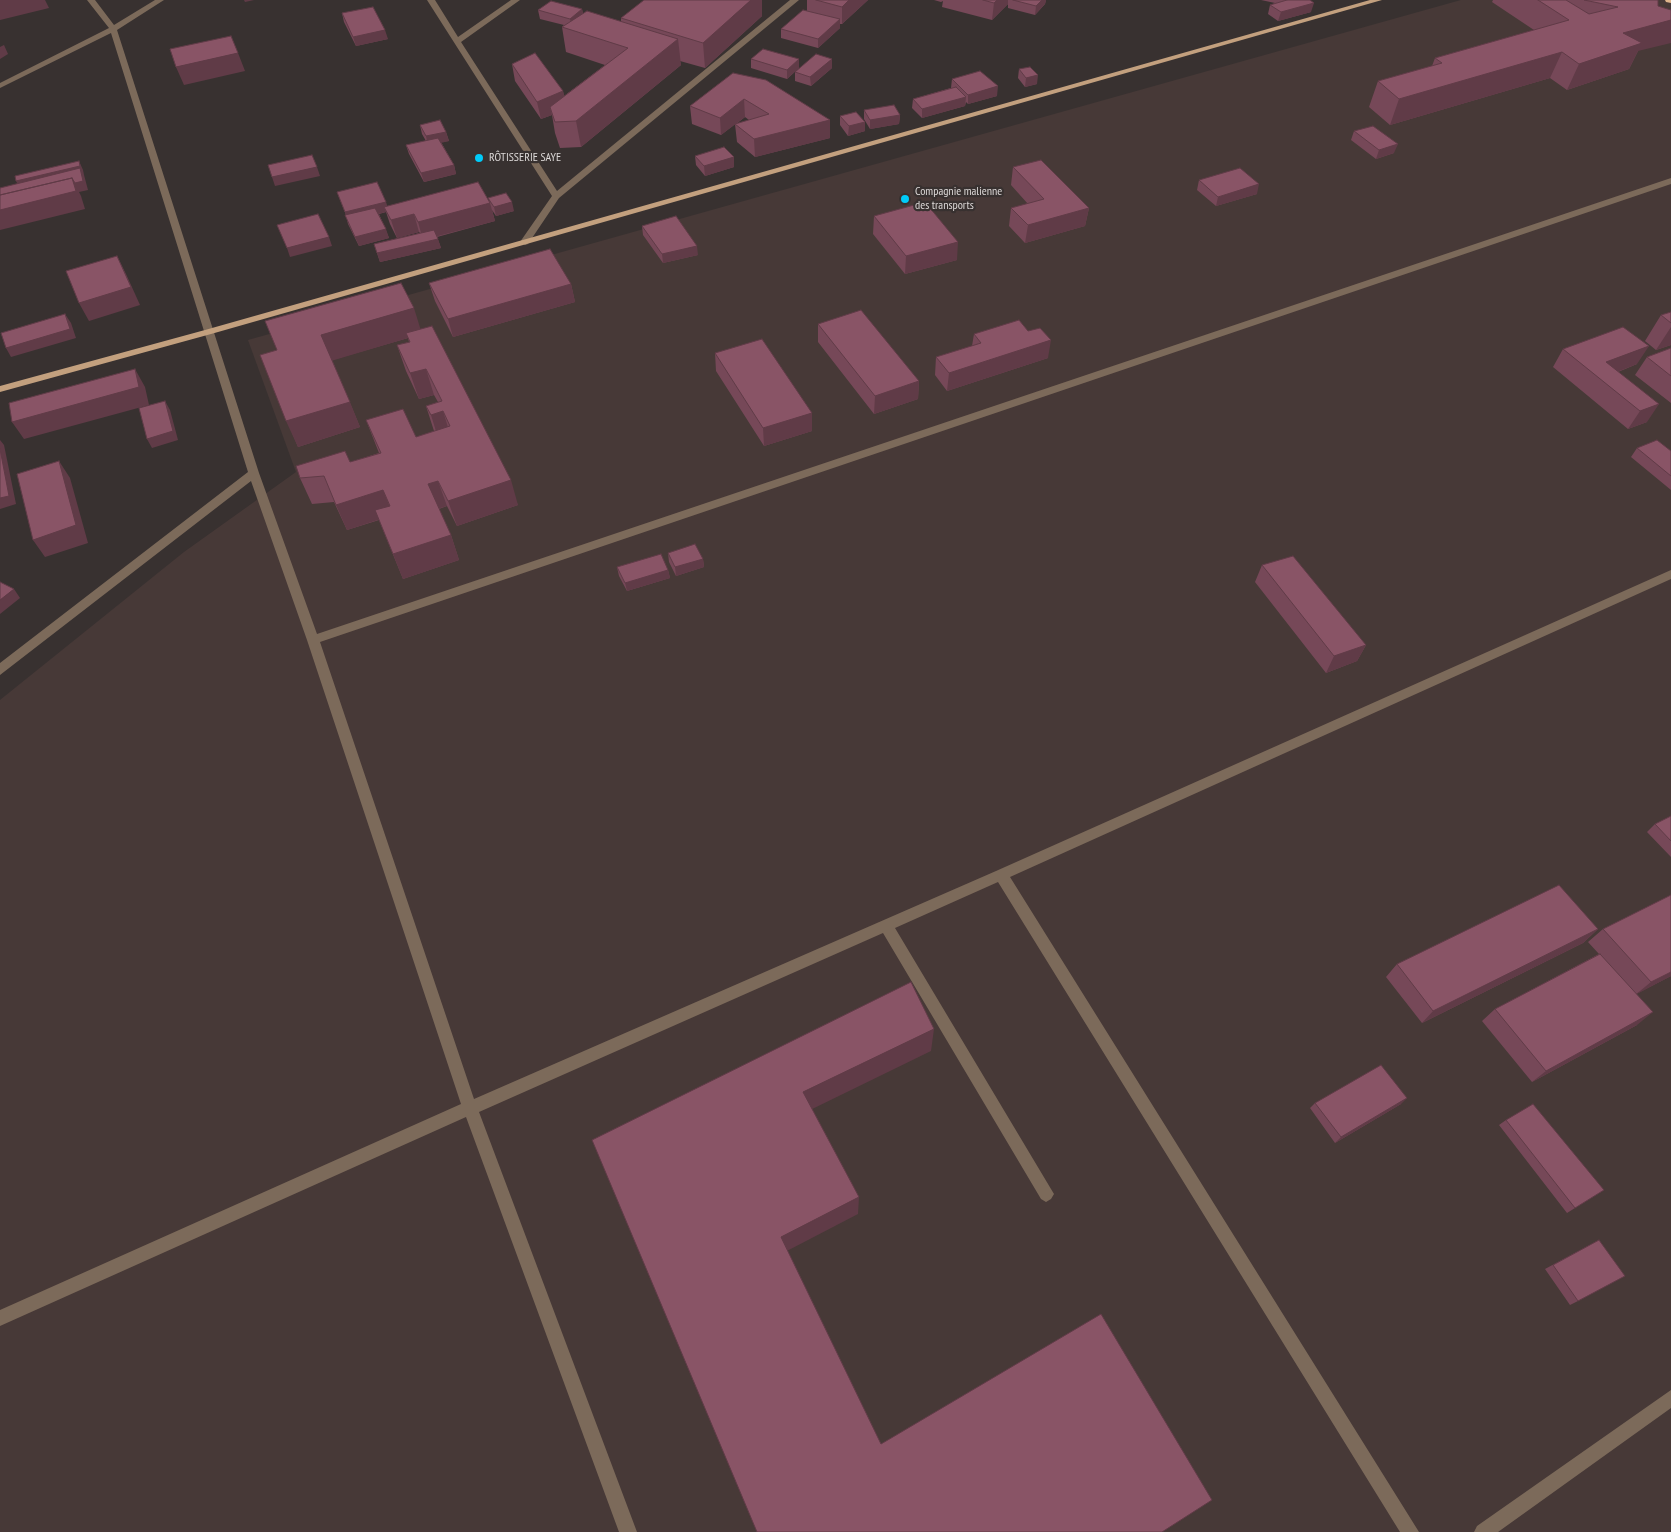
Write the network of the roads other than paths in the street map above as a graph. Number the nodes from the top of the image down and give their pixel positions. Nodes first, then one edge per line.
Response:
1 (91, 0) edge
2 (160, 0) edge
3 (430, 0) edge
4 (516, 0) edge
5 (795, 0) edge
6 (1378, 0) edge
7 (112, 29) junction
8 (457, 41) junction
9 (0, 86) edge
10 (1671, 181) edge
11 (556, 196) junction
12 (525, 242) junction
13 (208, 332) junction
14 (0, 389) edge
15 (254, 473) junction
16 (1671, 574) edge
17 (312, 640) junction
18 (0, 670) edge
19 (1001, 875) junction
20 (886, 926) junction
21 (470, 1108) junction
22 (1046, 1194) dead end
23 (0, 1318) edge
24 (1671, 1398) edge
25 (628, 1532) edge
26 (1410, 1532) edge
27 (1483, 1532) edge

1 - 7 street
2 - 7 street
3 - 8 street
4 - 8 street
5 - 11 street
6 - 12 main road
7 - 9 street
7 - 13 street
8 - 11 street
10 - 17 street
11 - 12 street
12 - 13 main road
13 - 14 main road
13 - 15 street
15 - 17 street
15 - 18 street
16 - 19 street
17 - 21 street
19 - 20 street
19 - 26 street
20 - 21 street
20 - 22 street
21 - 23 street
21 - 25 street
24 - 27 street

